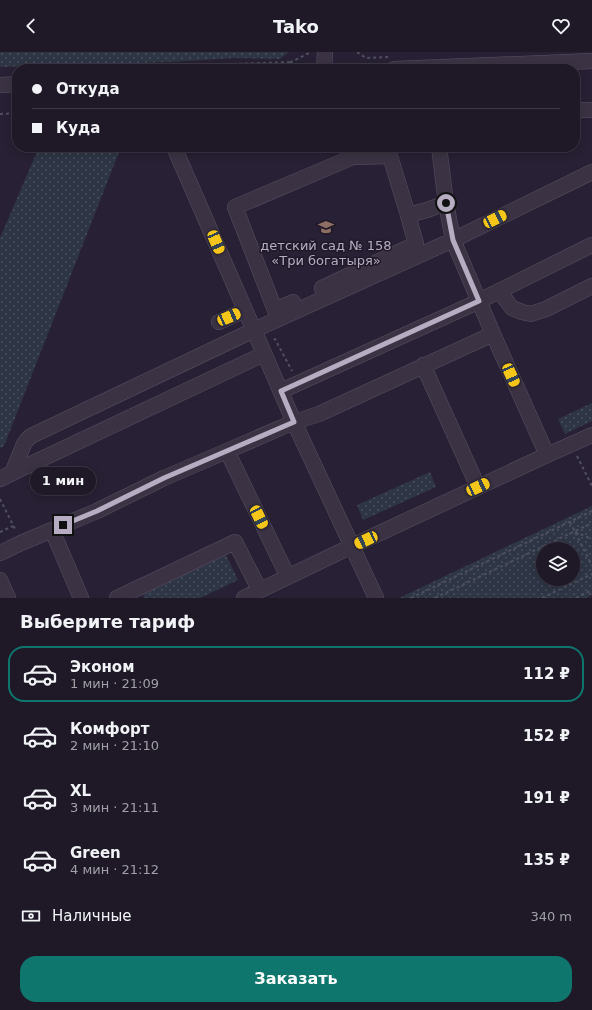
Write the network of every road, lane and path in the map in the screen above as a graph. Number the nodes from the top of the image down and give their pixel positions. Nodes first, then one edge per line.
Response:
1 (311, 52) edge
2 (325, 52) edge
3 (592, 61) edge
4 (291, 62) joint
5 (232, 64) edge
6 (324, 64) edge
7 (575, 64) edge
8 (12, 84) edge
9 (0, 85) edge
10 (580, 110) edge
11 (592, 110) edge
12 (12, 113) edge
13 (0, 114) edge
14 (176, 152) edge
15 (440, 152) edge
16 (592, 172) edge
17 (446, 203) junction
18 (408, 215) junction
19 (453, 240) junction
20 (592, 245) edge
21 (592, 286) edge
22 (499, 291) junction
23 (479, 301) junction
24 (275, 310) junction
25 (250, 321) junction
26 (219, 322) dead end
27 (493, 334) junction
28 (263, 350) junction
29 (423, 366) junction
30 (298, 383) junction
31 (281, 391) junction
32 (294, 422) junction
33 (592, 435) edge
34 (571, 444) junction
35 (227, 450) junction
36 (547, 455) junction
37 (6, 476) edge
38 (592, 486) edge
39 (478, 487) junction
40 (0, 499) edge
41 (592, 511) edge
42 (570, 522) junction
43 (592, 523) edge
44 (52, 530) junction
45 (0, 532) edge
46 (574, 532) junction
47 (592, 539) edge
48 (352, 546) junction
49 (0, 553) edge
50 (592, 566) edge
51 (592, 574) edge
52 (288, 577) junction
53 (0, 580) edge
54 (592, 590) edge
55 (260, 591) junction
56 (8, 598) edge
57 (81, 598) edge
58 (117, 598) edge
59 (244, 598) edge
60 (376, 598) edge
61 (411, 598) edge
62 (435, 598) edge
63 (542, 598) edge
64 (576, 598) edge

1 - 4 path
2 - 6 street
3 - 7 street
4 - 5 path
8 - 9 street
10 - 11 street
12 - 13 path
14 - 25 street
15 - 17 street
16 - 19 street
17 - 18 street
17 - 19 street
18 - 24 street
18 - 24 street
19 - 23 street
19 - 25 street
20 - 22 street
21 - 22 street
22 - 23 street
23 - 27 street
23 - 30 street
24 - 25 street
25 - 26 street
25 - 28 street
25 - 37 street
27 - 29 street
27 - 36 street
28 - 30 path
28 - 31 street
28 - 37 street
29 - 32 street
29 - 39 street
30 - 31 street
31 - 32 street
32 - 35 street
32 - 48 street
33 - 34 street
34 - 36 street
34 - 38 path
35 - 44 street
35 - 52 street
36 - 39 street
39 - 48 street
40 - 45 path
41 - 42 path
42 - 46 path
42 - 61 path
43 - 46 path
44 - 49 street
44 - 57 street
46 - 47 path
46 - 50 path
46 - 62 path
48 - 52 street
48 - 60 street
51 - 63 path
52 - 55 street
53 - 56 street
54 - 64 path
55 - 58 street
55 - 59 street

